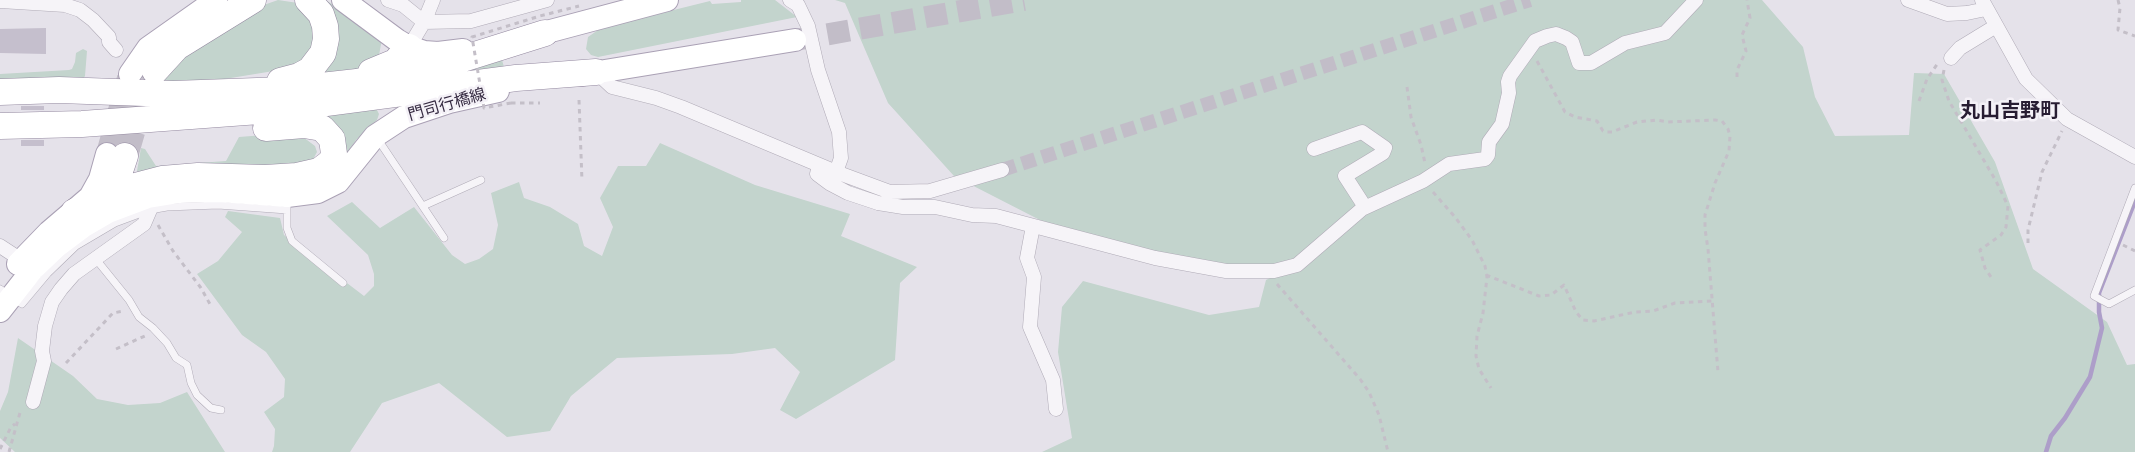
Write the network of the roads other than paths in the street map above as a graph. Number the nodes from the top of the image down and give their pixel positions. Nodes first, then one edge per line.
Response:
1 (216, 0) edge
2 (253, 0) edge
3 (309, 0) edge
4 (343, 0) edge
5 (388, 0) edge
6 (433, 0) edge
7 (547, 0) edge
8 (667, 0) edge
9 (790, 0) edge
10 (1696, 0) edge
11 (1908, 0) edge
12 (9, 1) edge
13 (1984, 4) edge
14 (424, 22) junction
15 (1996, 26) junction
16 (545, 33) junction
17 (795, 40) tunnel mouth
18 (409, 47) junction
19 (116, 50) dead end
20 (1951, 58) road end
21 (155, 71) tunnel mouth
22 (596, 72) junction
23 (130, 74) tunnel mouth
24 (319, 87) junction
25 (0, 92) edge
26 (173, 94) junction
27 (82, 124) junction
28 (0, 126) edge
29 (375, 136) junction
30 (1314, 149) dead end
31 (116, 155) tunnel mouth
32 (2135, 157) edge
33 (819, 165) junction
34 (1002, 170) tunnel mouth
35 (836, 172) junction
36 (481, 180) dead end
37 (2135, 188) edge
38 (112, 192) junction
39 (287, 203) junction
40 (423, 206) junction
41 (1365, 207) junction
42 (150, 210) junction
43 (79, 219) joint
44 (1033, 226) junction
45 (444, 238) dead end
46 (0, 246) edge
47 (95, 258) junction
48 (27, 264) junction
49 (343, 283) dead end
50 (2135, 290) edge
51 (3, 296) edge
52 (33, 402) dead end
53 (221, 410) dead end
54 (1056, 410) dead end

1 - 23 main road
2 - 21 highway
3 - 26 highway
4 - 18 main road
5 - 14 street
6 - 14 street
7 - 14 street
8 - 16 main road
9 - 35 street
10 - 41 street
11 - 13 street
12 - 19 street
13 - 15 street
14 - 18 street
15 - 20 street
15 - 32 street
16 - 18 main road
16 - 24 highway
17 - 22 main road, 門司行橋線
18 - 24 highway
22 - 27 highway
22 - 29 main road, 門司行橋線
22 - 33 street
24 - 26 highway
25 - 26 highway
27 - 28 highway
27 - 38 highway
29 - 39 main road, 門司行橋線
29 - 40 lane
30 - 41 street
31 - 38 highway
33 - 35 street
33 - 44 street
34 - 35 street
36 - 40 lane
37 - 50 lane
38 - 39 main road, 門司行橋線
38 - 43 highway
39 - 42 lane
39 - 49 lane
40 - 45 lane
41 - 44 street
42 - 47 street
42 - 51 lane
43 - 48 main road
44 - 54 street
46 - 48 street
47 - 52 street
47 - 53 lane
48 - 51 main road

